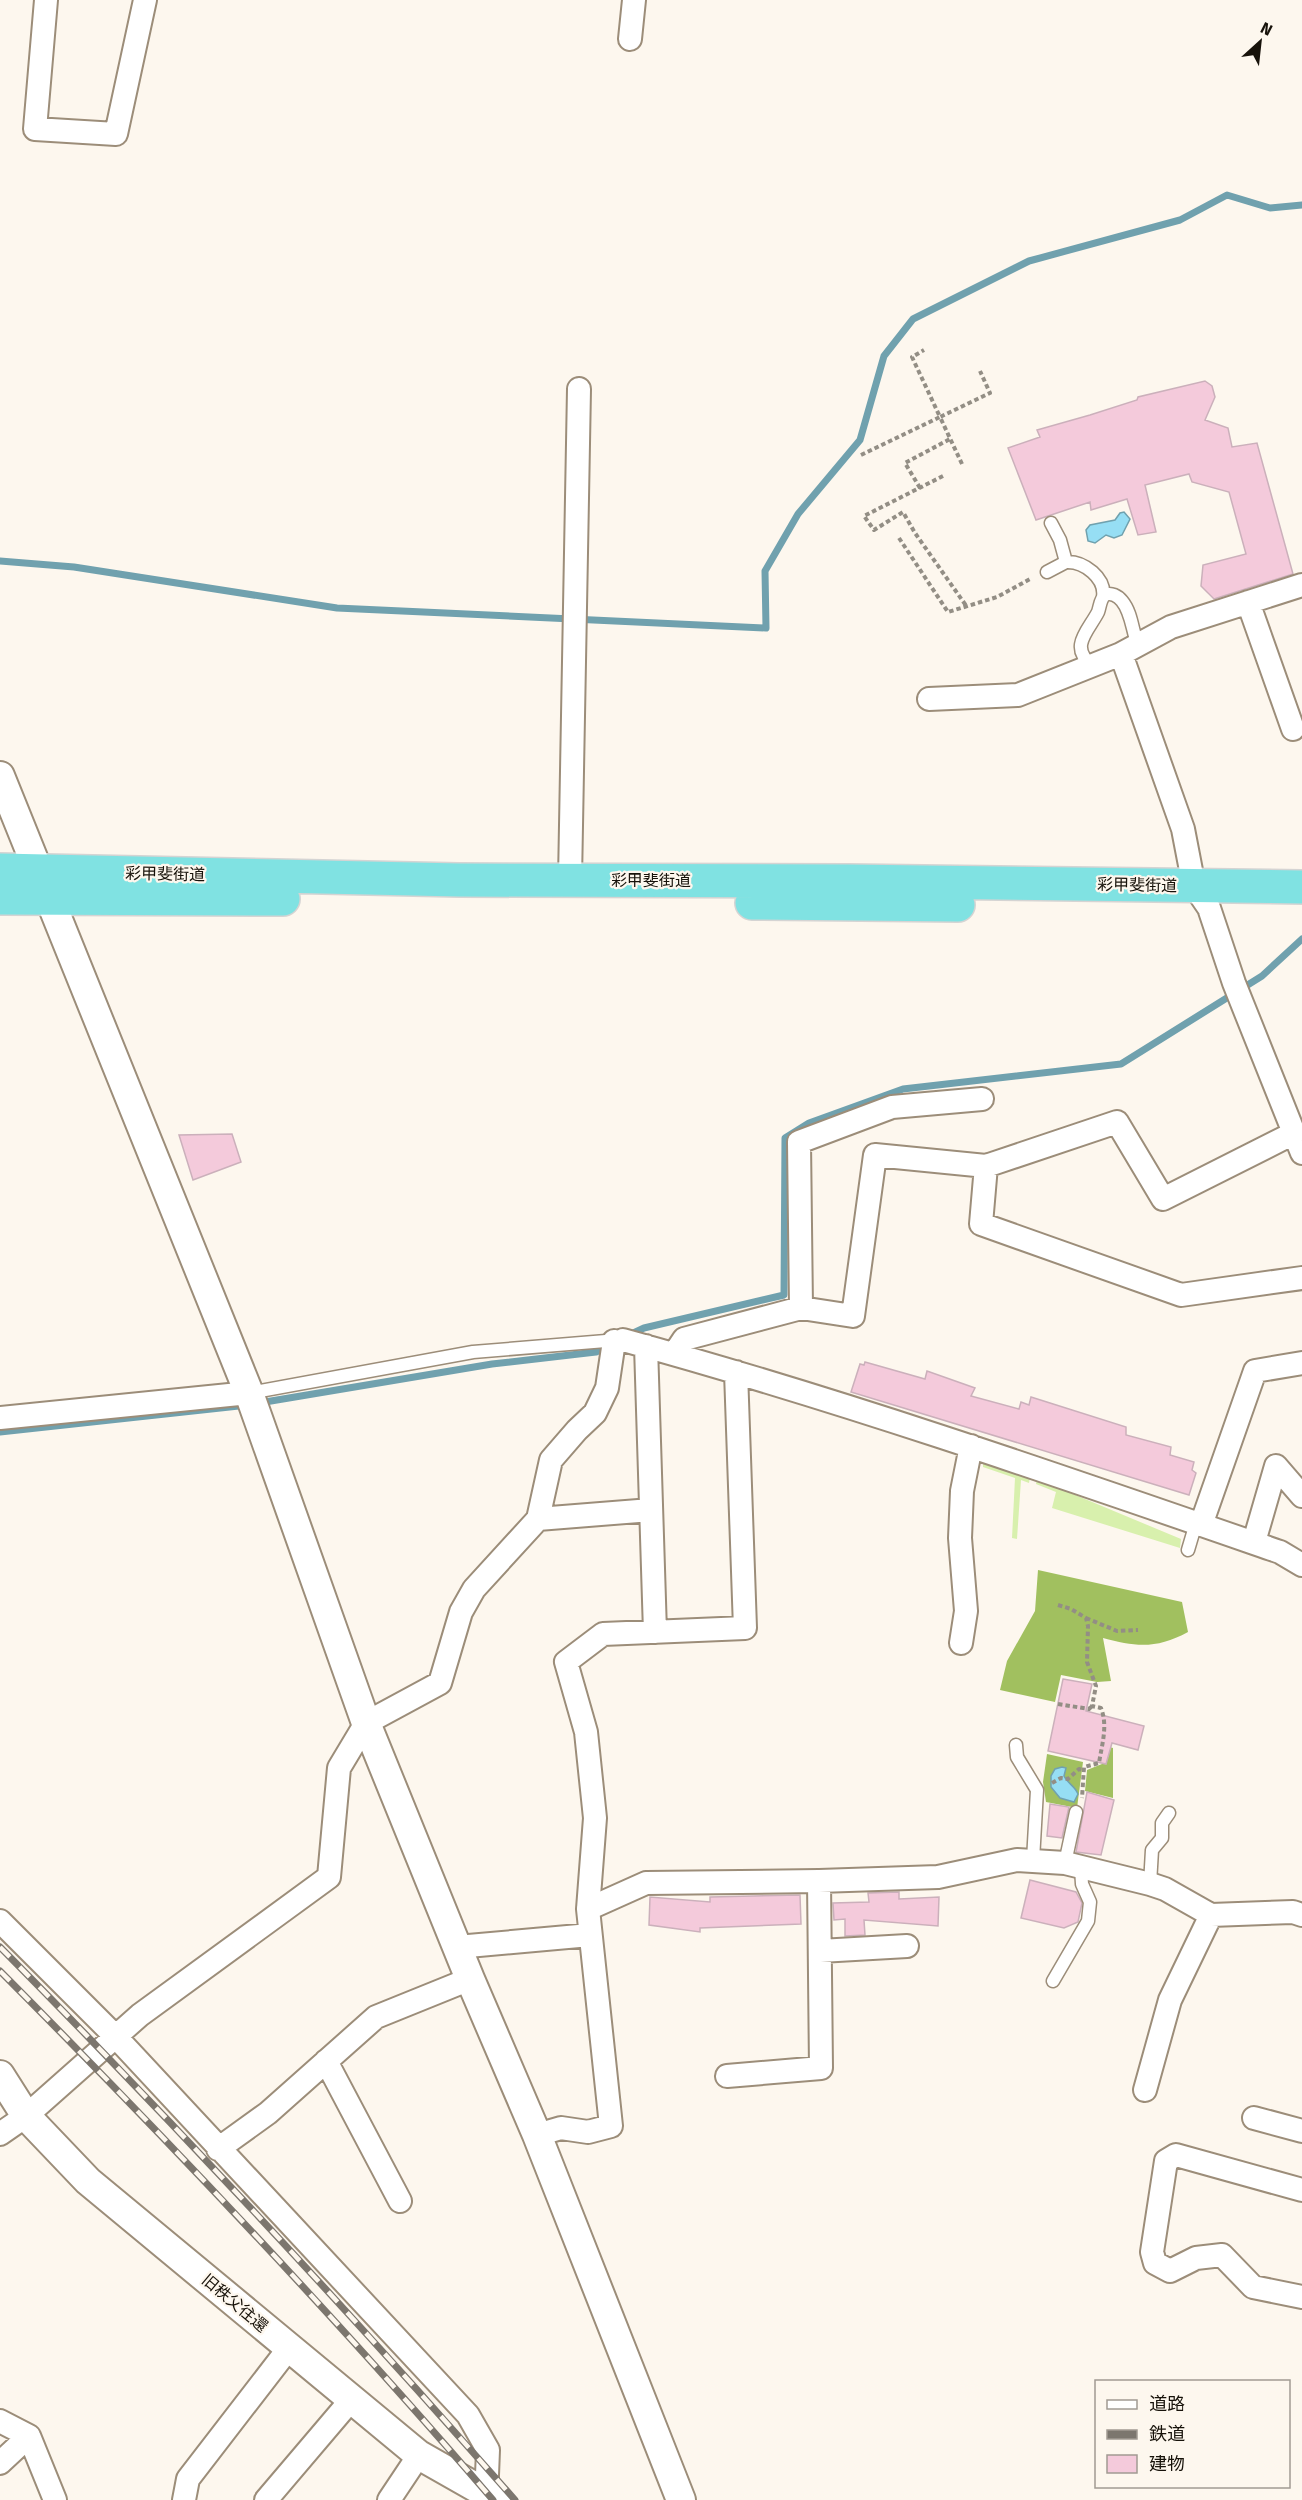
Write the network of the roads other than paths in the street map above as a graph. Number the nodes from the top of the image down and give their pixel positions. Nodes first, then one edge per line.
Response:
1 (46, 0) edge
2 (145, 0) edge
3 (634, 0) edge
4 (630, 39) dead end
5 (579, 389) dead end
6 (1051, 523) dead end
7 (1066, 562) junction
8 (1047, 572) road end
9 (1302, 585) edge
10 (1103, 597) junction
11 (1248, 602) junction
12 (1129, 649) junction
13 (1092, 666) junction
14 (929, 699) dead end
15 (1293, 729) dead end
16 (0, 776) edge
17 (0, 870) edge
18 (570, 880) junction
19 (45, 884) junction
20 (1302, 888) edge
21 (1202, 897) junction
22 (0, 898) edge
23 (1302, 909) edge
24 (982, 1099) dead end
25 (1298, 1143) edge
26 (986, 1166) junction
27 (1302, 1278) edge
28 (801, 1308) junction
29 (619, 1340) junction
30 (646, 1346) junction
31 (674, 1354) junction
32 (1302, 1364) edge
33 (736, 1372) junction
34 (249, 1393) junction
35 (0, 1418) edge
36 (970, 1446) junction
37 (1302, 1496) edge
38 (651, 1510) junction
39 (538, 1519) junction
40 (1199, 1524) junction
41 (1254, 1542) junction
42 (1188, 1550) dead end
43 (1302, 1565) edge
44 (655, 1632) junction
45 (961, 1643) dead end
46 (366, 1723) junction
47 (1017, 1745) dead end
48 (1076, 1807) road end
49 (1169, 1813) dead end
50 (1033, 1860) junction
51 (1073, 1865) junction
52 (819, 1881) junction
53 (1150, 1884) junction
54 (588, 1909) junction
55 (1210, 1915) junction
56 (1302, 1915) edge
57 (0, 1920) edge
58 (590, 1935) junction
59 (907, 1946) dead end
60 (457, 1947) junction
61 (820, 1951) junction
62 (470, 1979) junction
63 (1053, 1981) dead end
64 (116, 2037) junction
65 (326, 2061) junction
66 (0, 2075) edge
67 (727, 2076) dead end
68 (1145, 2090) dead end
69 (26, 2116) junction
70 (1254, 2118) dead end
71 (1302, 2131) edge
72 (0, 2134) edge
73 (537, 2135) junction
74 (218, 2149) junction
75 (1302, 2190) edge
76 (400, 2201) dead end
77 (1302, 2297) edge
78 (289, 2348) junction
79 (351, 2400) junction
80 (0, 2421) edge
81 (29, 2436) junction
82 (419, 2455) junction
83 (0, 2463) edge
84 (490, 2498) edge
85 (55, 2500) edge
86 (184, 2500) edge
87 (266, 2500) edge
88 (389, 2500) edge
89 (681, 2500) edge

1 - 2 street
3 - 4 street
5 - 18 street
6 - 7 lane
7 - 8 lane
7 - 10 lane
9 - 11 street
10 - 12 lane
10 - 13 lane
11 - 12 street
11 - 15 street
12 - 13 street
12 - 21 street
13 - 14 street
16 - 19 street
17 - 19 highway, 彩甲斐街道
18 - 19 highway, 彩甲斐街道
18 - 21 highway, 彩甲斐街道
19 - 21 highway, 彩甲斐街道
19 - 22 highway, 彩甲斐街道
19 - 34 street
20 - 21 highway, 彩甲斐街道
21 - 23 highway, 彩甲斐街道
21 - 25 street
24 - 28 street
25 - 26 street
26 - 27 street
26 - 28 street
28 - 31 street
29 - 30 street
29 - 34 lane
29 - 39 street
30 - 31 street
30 - 38 street
31 - 33 street
32 - 40 street
33 - 36 street
33 - 44 street
34 - 35 street
34 - 46 street
36 - 40 street
36 - 45 street
37 - 41 street
38 - 39 street
38 - 44 street
39 - 46 street
40 - 41 street
40 - 42 lane
41 - 43 street
44 - 54 street
46 - 60 street
46 - 64 street
47 - 50 lane
48 - 51 lane
49 - 53 lane
50 - 51 street
50 - 52 street
51 - 53 street
51 - 63 lane
52 - 54 street
52 - 61 street
53 - 55 street
54 - 58 street
55 - 56 street
55 - 68 street
57 - 64 street
58 - 60 street
58 - 73 street
59 - 61 street
60 - 62 street
61 - 67 street
62 - 65 street
62 - 73 street
64 - 69 street
64 - 74 street
65 - 74 street
65 - 76 street
66 - 69 street, 旧秩父往還
69 - 72 street
69 - 78 street, 旧秩父往還
70 - 71 street
73 - 89 street
74 - 84 street
75 - 77 street
78 - 79 street, 旧秩父往還
78 - 86 street
79 - 82 street, 旧秩父往還
79 - 87 street
80 - 81 street
81 - 83 street
81 - 85 street
82 - 84 street, 旧秩父往還
82 - 88 street

